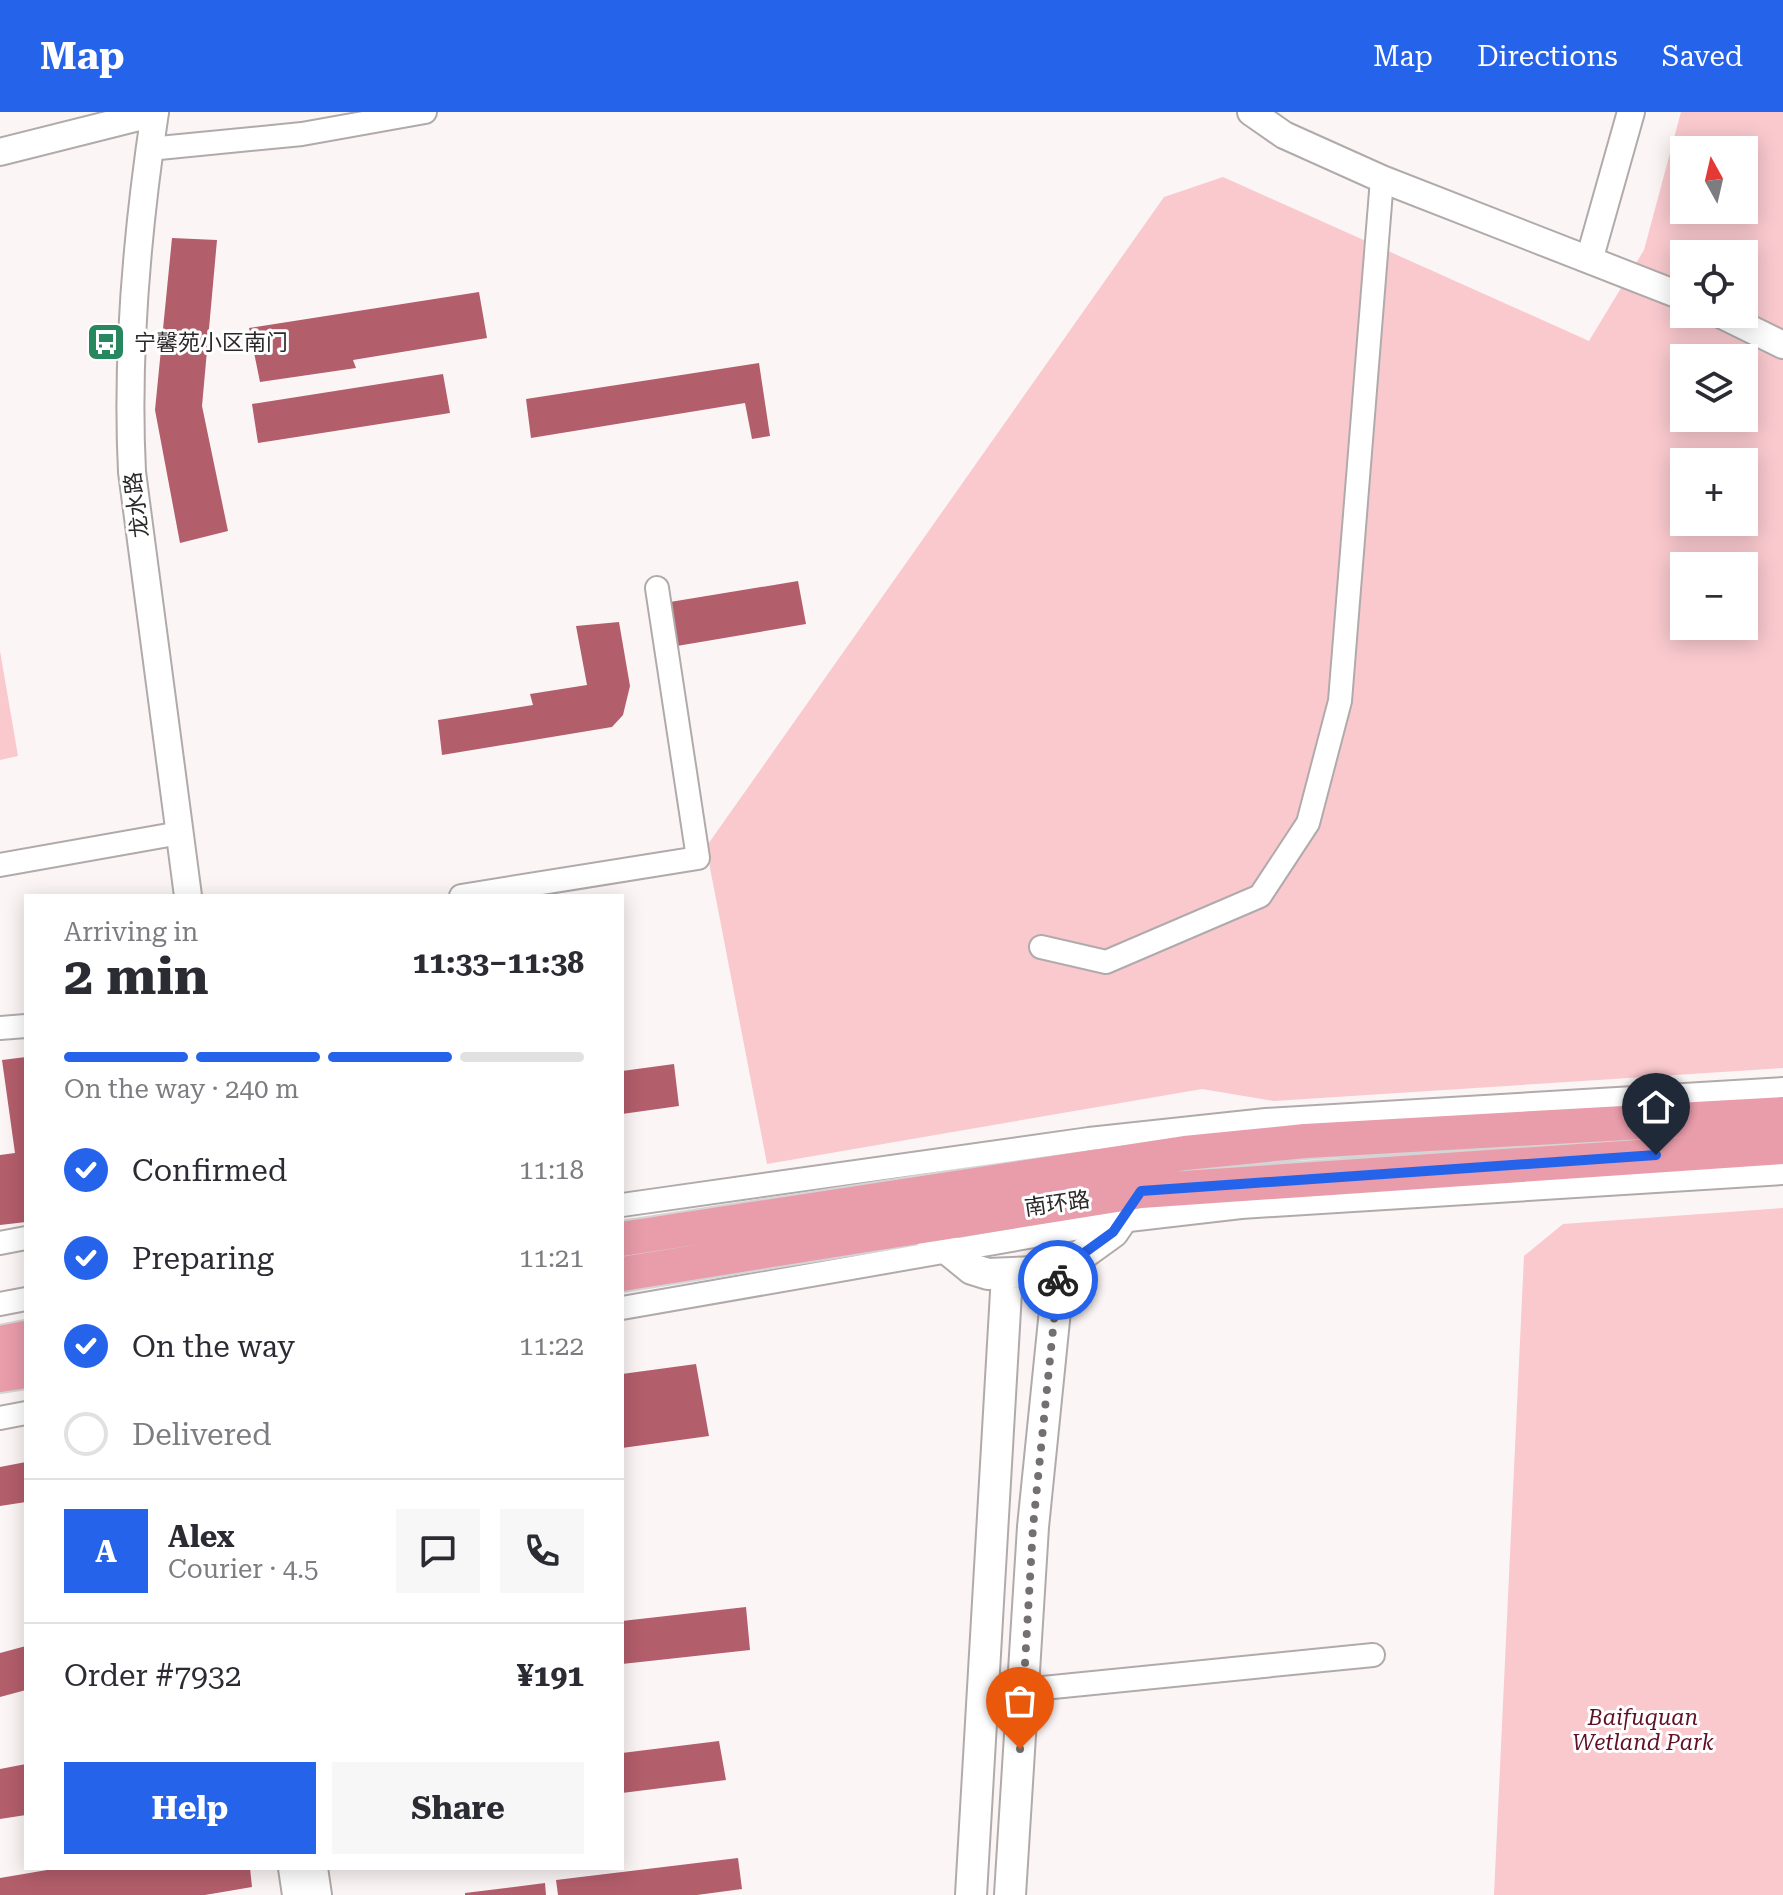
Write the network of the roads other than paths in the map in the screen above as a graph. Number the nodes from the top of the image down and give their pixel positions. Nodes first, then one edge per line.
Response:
1 (155, 112) edge
2 (425, 112) edge
3 (1251, 112) edge
4 (1631, 112) edge
5 (149, 149) junction
6 (0, 152) edge
7 (1382, 179) junction
8 (1590, 257) junction
9 (1670, 291) edge
10 (1748, 328) edge
11 (1783, 345) edge
12 (657, 588) dead end
13 (180, 833) junction
14 (0, 865) edge
15 (188, 894) edge
16 (473, 894) edge
17 (1041, 947) dead end
18 (24, 1026) edge
19 (0, 1028) edge
20 (1783, 1089) edge
21 (1783, 1114) edge
22 (1304, 1130) junction
23 (1783, 1147) edge
24 (1783, 1173) edge
25 (1308, 1190) junction
26 (1141, 1191) junction
27 (624, 1205) edge
28 (1120, 1221) junction
29 (919, 1226) junction
30 (24, 1238) edge
31 (624, 1239) edge
32 (0, 1243) edge
33 (950, 1250) junction
34 (1059, 1271) junction
35 (624, 1274) edge
36 (1007, 1275) junction
37 (24, 1299) edge
38 (0, 1304) edge
39 (624, 1308) edge
40 (24, 1338) edge
41 (0, 1343) edge
42 (24, 1371) edge
43 (0, 1375) edge
44 (24, 1413) edge
45 (0, 1418) edge
46 (1373, 1655) dead end
47 (1023, 1690) junction
48 (292, 1870) edge
49 (314, 1870) edge
50 (296, 1895) edge
51 (318, 1895) edge
52 (971, 1895) edge
53 (1010, 1895) edge

1 - 5 street, 龙水路
1 - 6 street
2 - 5 street
3 - 7 street
4 - 8 street
5 - 13 street, 龙水路
7 - 8 street
7 - 17 street
8 - 9 street
10 - 11 street
12 - 16 street
13 - 14 street
13 - 15 street, 龙水路
18 - 19 street
20 - 22 street
21 - 22 main road, 南环路
22 - 27 street
22 - 31 main road, 南环路
23 - 25 main road, 南环路
24 - 25 street
25 - 26 main road, 南环路
25 - 28 street
26 - 28 main road
26 - 29 main road, 南环路
28 - 33 street
28 - 34 main road
29 - 33 main road
29 - 35 main road, 南环路
30 - 32 street
33 - 36 main road
33 - 39 street
34 - 36 main road
34 - 47 main road
36 - 52 main road
37 - 38 street
40 - 41 main road
42 - 43 main road
44 - 45 street
46 - 47 street
47 - 53 main road
48 - 50 street
49 - 51 street

